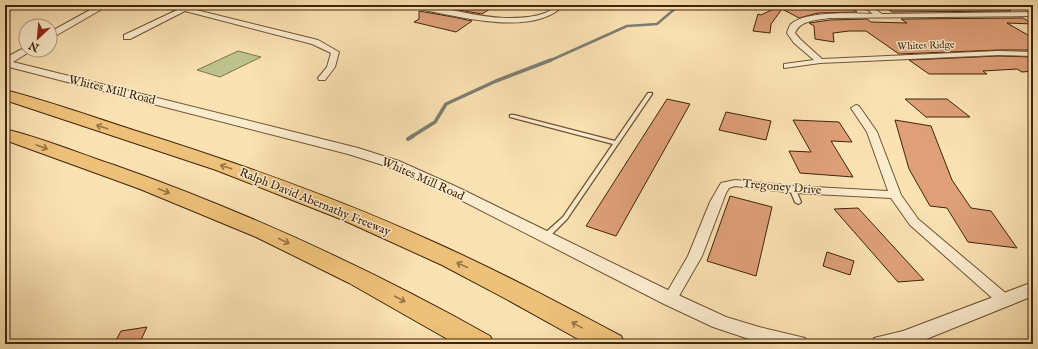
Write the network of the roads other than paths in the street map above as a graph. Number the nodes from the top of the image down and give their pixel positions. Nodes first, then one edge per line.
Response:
1 (105, 5) edge
2 (158, 5) edge
3 (413, 5) edge
4 (561, 5) edge
5 (865, 5) edge
6 (184, 9) junction
7 (1033, 14) edge
8 (880, 16) junction
9 (58, 31) edge
10 (127, 37) dead end
11 (1033, 54) edge
12 (18, 55) edge
13 (820, 61) junction
14 (5, 62) edge
15 (787, 66) dead end
16 (322, 78) dead end
17 (650, 94) dead end
18 (5, 96) edge
19 (856, 108) dead end
20 (512, 116) dead end
21 (5, 134) edge
22 (616, 143) junction
23 (793, 190) junction
24 (895, 195) junction
25 (798, 202) dead end
26 (545, 237) junction
27 (1033, 289) edge
28 (670, 299) junction
29 (1004, 300) junction
30 (480, 344) edge
31 (612, 344) edge
32 (798, 344) edge
33 (881, 344) edge

1 - 9 street
2 - 6 street
3 - 4 street
5 - 8 street
6 - 10 street
6 - 16 street
7 - 8 street
8 - 13 street
11 - 13 street, Whites Ridge
12 - 14 street
13 - 15 street, Whites Ridge
14 - 26 street, Whites Mill Road
17 - 22 lane
31 -> 18 highway, Ralph David Abernathy Freeway
19 - 24 street
20 - 22 lane
21 -> 30 highway
22 - 26 lane
23 - 24 street, Tregoney Drive
23 - 25 lane
23 - 28 street, Tregoney Drive
24 - 29 street
26 - 28 street, Whites Mill Road
27 - 29 street
28 - 32 street, Whites Mill Road
29 - 33 street

